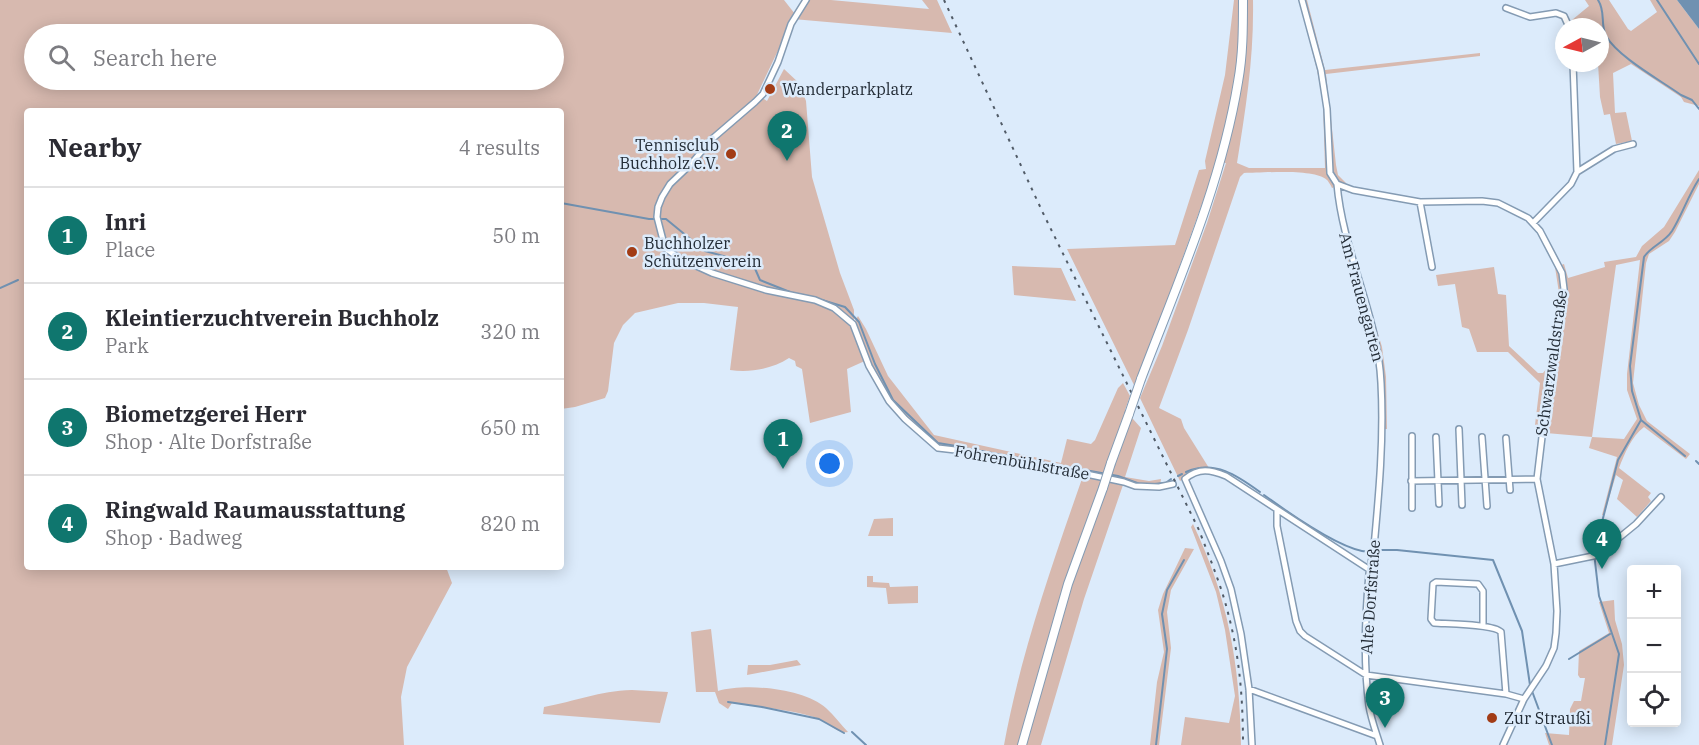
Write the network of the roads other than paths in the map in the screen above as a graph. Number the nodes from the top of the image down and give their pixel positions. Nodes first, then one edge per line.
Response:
1 (806, 0) edge
2 (1244, 0) edge
3 (1302, 0) edge
4 (1506, 8) dead end
5 (1565, 18) edge
6 (1573, 72) edge
7 (1633, 144) dead end
8 (1577, 172) junction
9 (1337, 184) junction
10 (1420, 202) junction
11 (1533, 223) junction
12 (1432, 267) dead end
13 (1459, 429) dead end
14 (1412, 436) dead end
15 (1436, 437) dead end
16 (1482, 437) dead end
17 (1506, 438) dead end
18 (1510, 478) junction
19 (1485, 479) junction
20 (1537, 479) junction
21 (1411, 481) junction
22 (1461, 481) junction
23 (1437, 482) junction
24 (1173, 484) dead end
25 (1510, 490) dead end
26 (1661, 497) dead end
27 (1438, 504) dead end
28 (1462, 505) dead end
29 (1487, 506) dead end
30 (1412, 508) dead end
31 (1277, 511) junction
32 (1376, 519) joint
33 (1554, 564) junction
34 (1370, 570) junction
35 (1483, 626) junction
36 (1366, 675) junction
37 (1249, 689) junction
38 (1506, 694) junction
39 (1524, 699) junction
40 (1377, 736) junction
41 (1022, 745) edge
42 (1252, 745) edge
43 (1380, 745) edge
44 (1503, 745) edge

1 - 24 street, Fohrenbühlstraße
2 - 41 main road, bridge
3 - 9 street
4 - 5 street
6 - 8 street
7 - 8 street
8 - 11 street
9 - 10 street, Schwarzwaldstraße
9 - 32 street, Am Frauengarten
10 - 11 street, Schwarzwaldstraße
10 - 12 street
11 - 20 street, Schwarzwaldstraße
13 - 22 street
14 - 21 street
15 - 23 street
16 - 19 street
17 - 18 street
18 - 19 street
18 - 20 street
18 - 25 street
19 - 22 street
19 - 29 street
20 - 33 street, Schwarzwaldstraße
21 - 23 street
21 - 30 street
22 - 23 street
22 - 28 street
23 - 27 street
26 - 33 street
31 - 34 street
31 - 36 street
31 - 37 street
32 - 34 street, Alte Dorfstraße
33 - 39 street, Schwarzwaldstraße
34 - 36 street, Alte Dorfstraße
35 - 35 street
35 - 38 street
36 - 38 street
36 - 40 street, Alte Dorfstraße
37 - 40 street
37 - 42 street
38 - 39 street
39 - 44 street, Schwarzwaldstraße
40 - 43 street, Alte Dorfstraße

